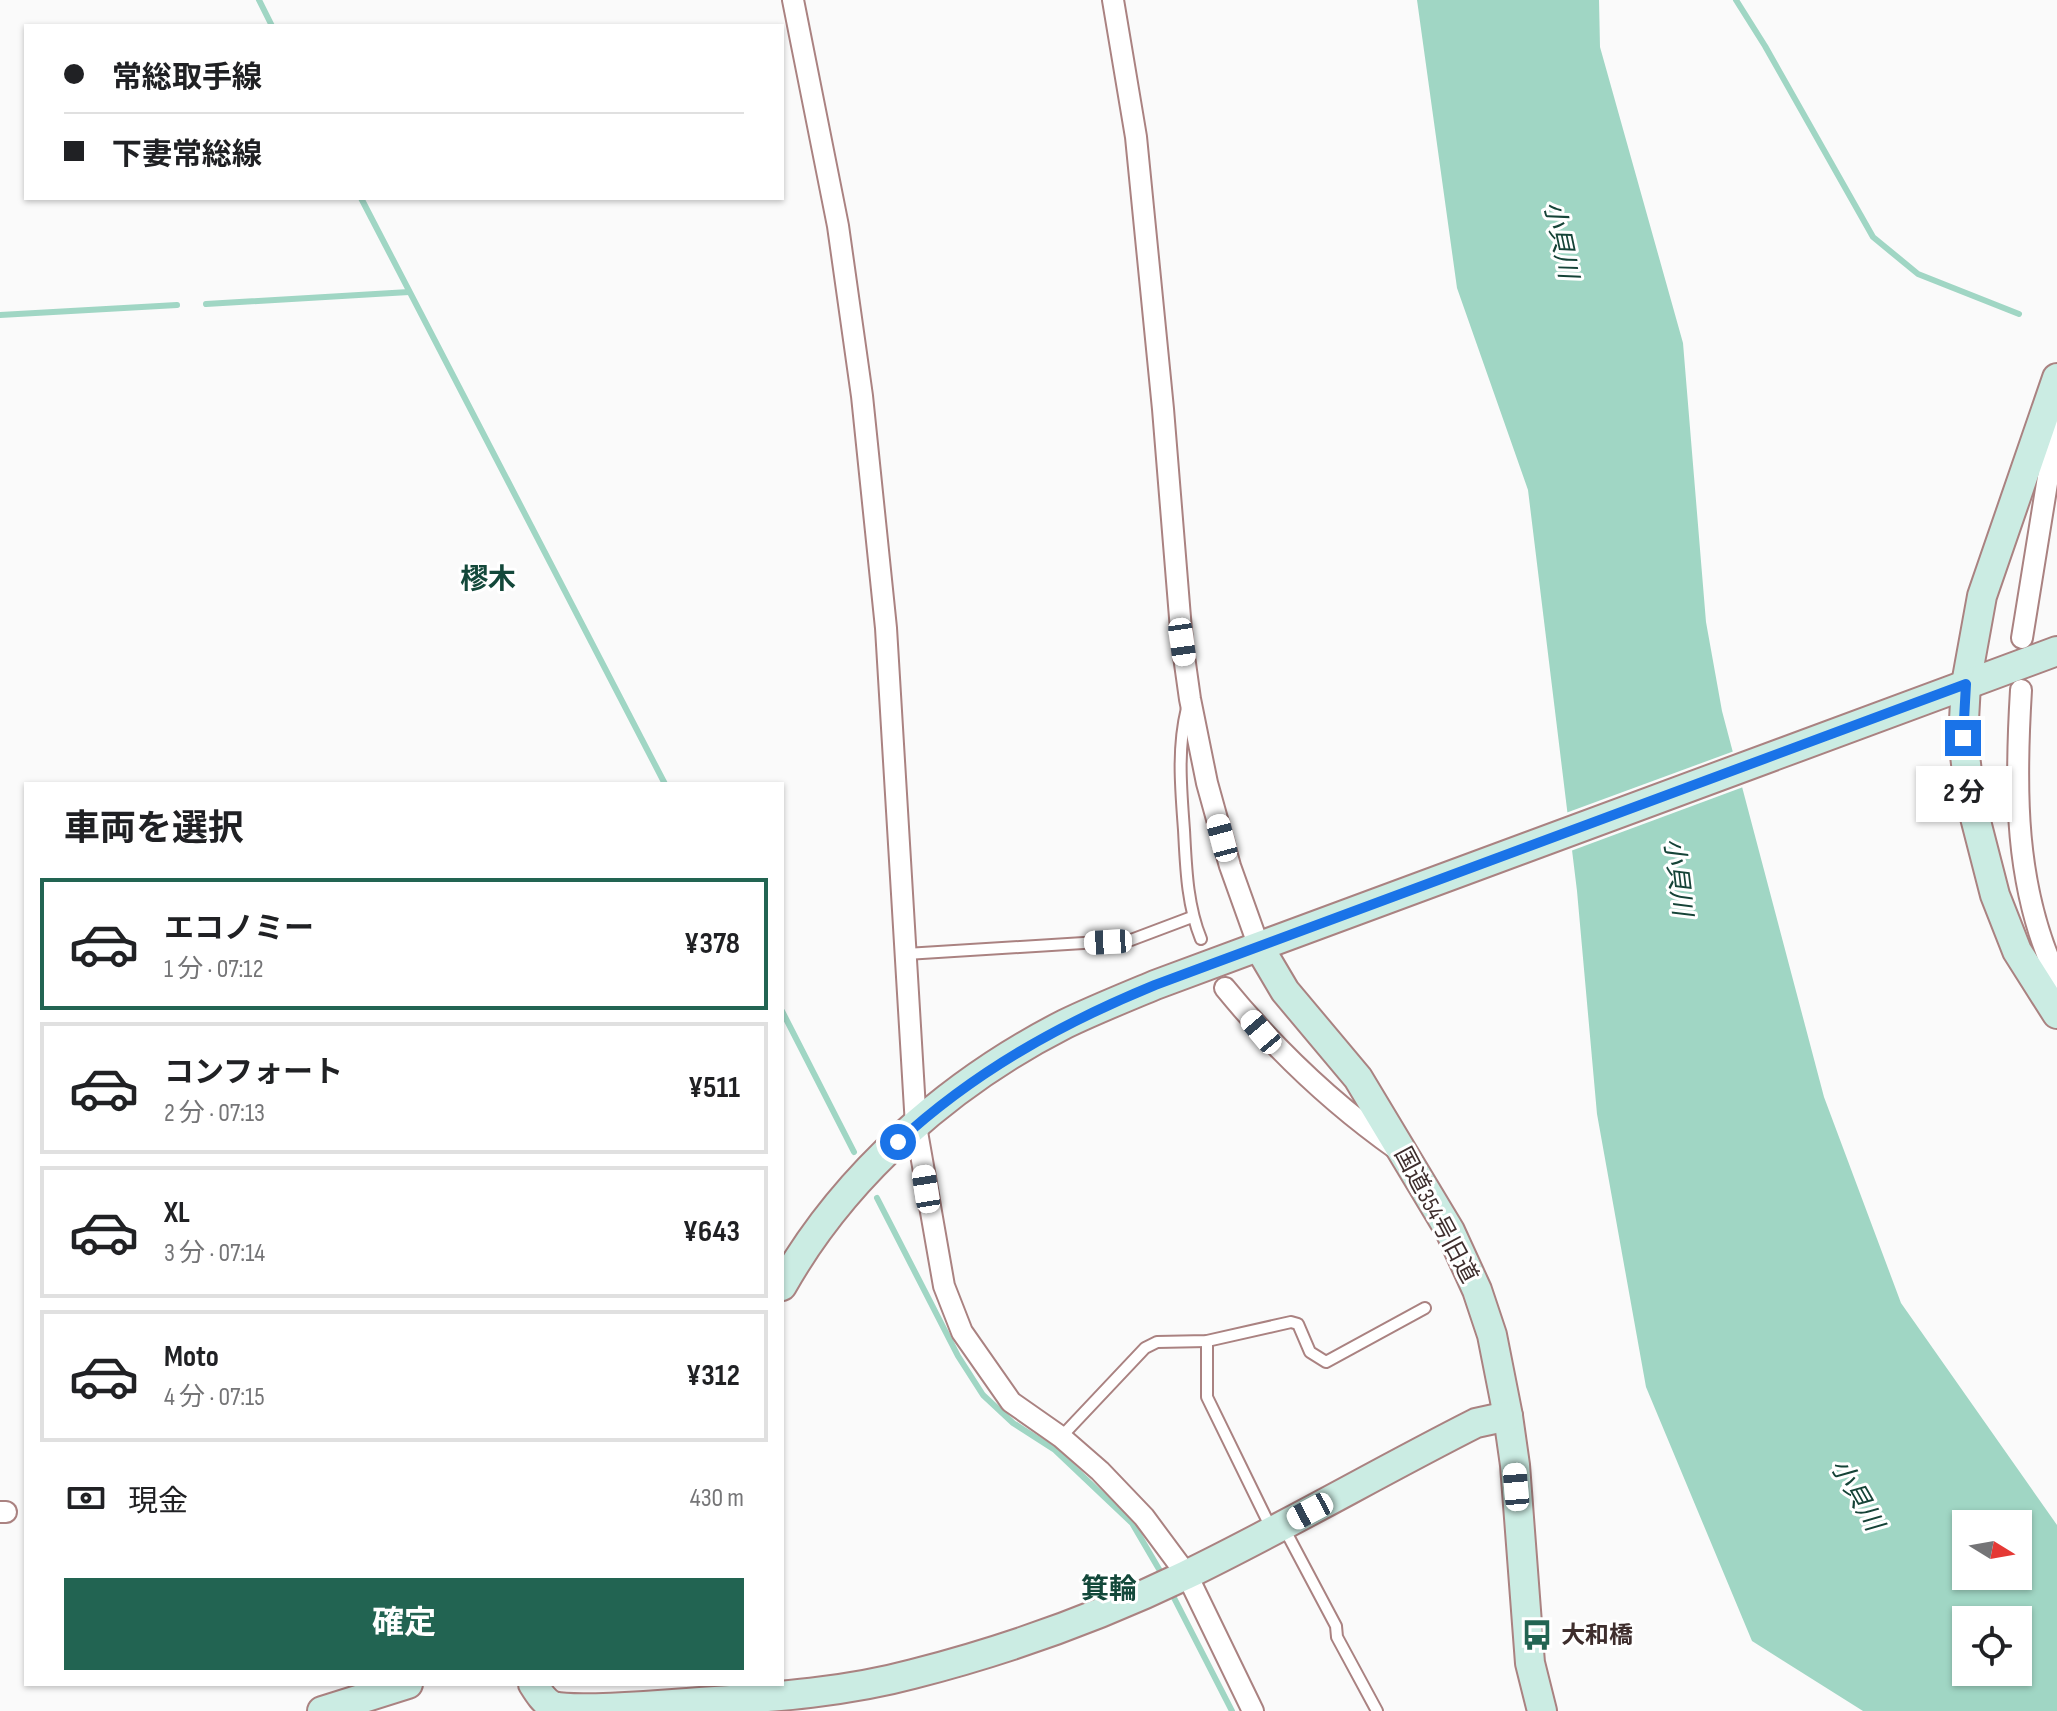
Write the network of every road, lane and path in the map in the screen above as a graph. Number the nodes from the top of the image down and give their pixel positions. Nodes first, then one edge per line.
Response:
1 (793, 0) edge
2 (1113, 0) edge
3 (2057, 378) edge
4 (2046, 407) junction
5 (2022, 638) dead end
6 (2057, 651) edge
7 (1954, 690) junction
8 (2021, 690) dead end
9 (1190, 699) junction
10 (1192, 917) junction
11 (1201, 939) dead end
12 (1259, 947) junction
13 (906, 954) junction
14 (1225, 988) dead end
15 (2055, 999) edge
16 (916, 1126) junction
17 (1405, 1155) junction
18 (784, 1283) edge
19 (1425, 1308) dead end
20 (1207, 1341) junction
21 (1508, 1416) junction
22 (1061, 1437) junction
23 (1278, 1529) junction
24 (1174, 1580) junction
25 (402, 1686) edge
26 (535, 1686) edge
27 (612, 1710) edge
28 (322, 1711) edge
29 (1253, 1711) edge
30 (1377, 1711) edge
31 (1542, 1711) edge

1 - 13 street
2 - 9 street
3 - 4 street
4 - 5 street
4 - 7 street
6 - 7 street
7 - 12 street
7 - 15 street
8 - 15 street
9 - 10 lane
9 - 12 street
10 - 11 lane
10 - 13 lane
12 - 16 street
12 - 17 street, 国道354号旧道
13 - 16 street
14 - 17 street
16 - 18 street
16 - 22 street
17 - 21 street, 国道354号旧道
19 - 20 lane
20 - 22 lane
20 - 23 lane
21 - 23 street
21 - 31 street, 国道354号旧道
22 - 24 street
23 - 24 street
23 - 30 lane
24 - 27 street
24 - 29 street
25 - 28 street
26 - 27 street

